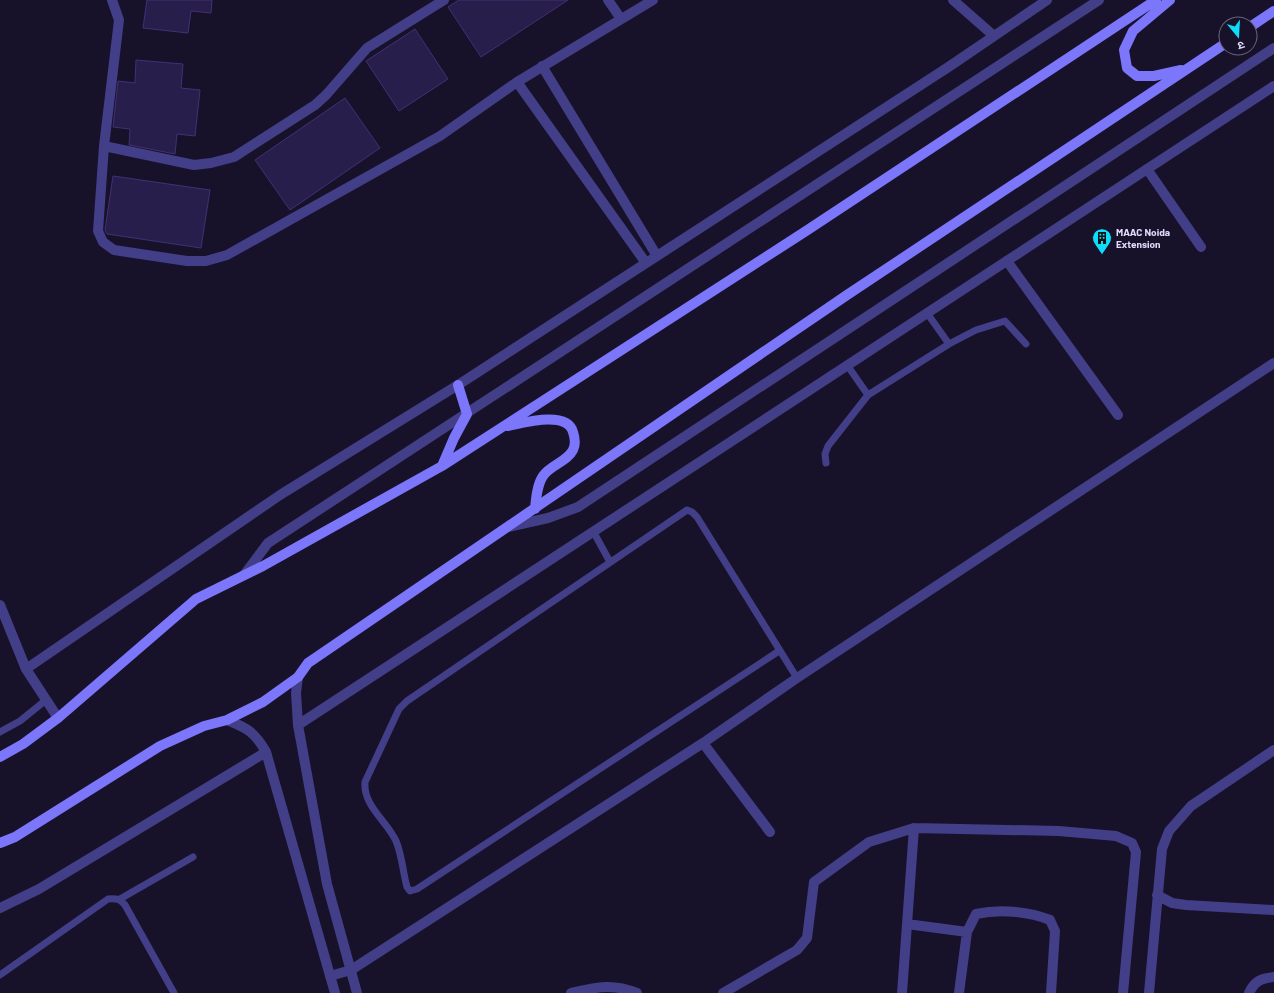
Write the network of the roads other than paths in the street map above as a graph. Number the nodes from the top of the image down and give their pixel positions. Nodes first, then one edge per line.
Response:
1 (112, 0) edge
2 (444, 0) edge
3 (608, 0) edge
4 (653, 0) edge
5 (953, 0) edge
6 (1047, 0) edge
7 (1099, 0) edge
8 (1156, 0) edge
9 (1170, 0) edge
10 (1274, 11) edge
11 (621, 19) junction
12 (1258, 22) edge
13 (994, 36) junction
14 (1218, 48) edge
15 (1274, 48) edge
16 (542, 66) junction
17 (1187, 69) junction
18 (517, 82) junction
19 (1274, 86) edge
20 (104, 146) junction
21 (1147, 169) junction
22 (1201, 247) dead end
23 (657, 256) junction
24 (1007, 261) junction
25 (646, 263) junction
26 (927, 313) junction
27 (949, 344) junction
28 (1026, 344) dead end
29 (1274, 363) edge
30 (847, 366) junction
31 (458, 385) junction
32 (868, 395) junction
33 (467, 414) junction
34 (1118, 415) dead end
35 (500, 428) junction
36 (826, 463) dead end
37 (442, 466) junction
38 (535, 509) junction
39 (508, 527) junction
40 (593, 531) junction
41 (610, 562) junction
42 (244, 575) junction
43 (0, 605) edge
44 (779, 651) junction
45 (26, 669) junction
46 (298, 677) junction
47 (797, 678) junction
48 (46, 700) junction
49 (58, 718) junction
50 (227, 720) junction
51 (298, 725) junction
52 (0, 732) edge
53 (703, 743) junction
54 (1274, 750) edge
55 (266, 752) junction
56 (0, 757) edge
57 (914, 828) junction
58 (770, 832) dead end
59 (0, 843) edge
60 (193, 857) dead end
61 (1157, 895) junction
62 (120, 899) junction
63 (0, 908) edge
64 (1274, 910) edge
65 (907, 924) junction
66 (967, 932) junction
67 (351, 970) junction
68 (0, 975) edge
69 (330, 976) junction
70 (1274, 977) edge
71 (174, 993) edge
72 (335, 993) edge
73 (358, 993) edge
74 (571, 993) edge
75 (637, 993) edge
76 (723, 993) edge
77 (902, 993) edge
78 (959, 993) edge
79 (1051, 993) edge
80 (1123, 993) edge
81 (1149, 993) edge
82 (1249, 993) edge

1 - 20 street
2 - 20 street
3 - 11 street
4 - 11 street
5 - 13 street
6 - 13 street
7 - 33 street
8 - 35 main road
9 - 17 main road
10 - 12 main road
11 - 16 street
13 - 23 street
14 - 17 main road
15 - 39 street
16 - 18 street
16 - 23 street
17 - 38 main road
18 - 20 street
18 - 25 street
19 - 21 street
21 - 22 street
21 - 24 street
23 - 25 street
24 - 26 street
24 - 34 street
25 - 31 street
26 - 27 lane
26 - 30 street
27 - 28 lane
27 - 32 lane
29 - 47 street
30 - 32 lane
30 - 40 street
31 - 33 main road
31 - 45 street
32 - 36 lane
33 - 37 main road
33 - 42 street
35 - 37 main road
35 - 38 main road
37 - 42 main road
38 - 39 main road
39 - 46 main road
40 - 41 lane
40 - 51 street
41 - 44 lane
41 - 44 lane
42 - 49 main road
43 - 45 street
44 - 47 lane
45 - 48 street
46 - 50 main road
46 - 51 street
47 - 53 street
48 - 49 street
48 - 52 lane
49 - 56 main road
50 - 55 street
50 - 59 main road
51 - 67 street
53 - 58 street
53 - 67 street
54 - 61 street
55 - 63 street
55 - 69 street
57 - 65 street
57 - 76 street
57 - 80 street
60 - 62 lane
61 - 64 street
61 - 81 street
62 - 68 lane
62 - 71 lane
65 - 66 street
65 - 77 street
66 - 78 street
66 - 79 street
67 - 69 street
67 - 73 street
69 - 72 street
70 - 82 street
74 - 75 street

